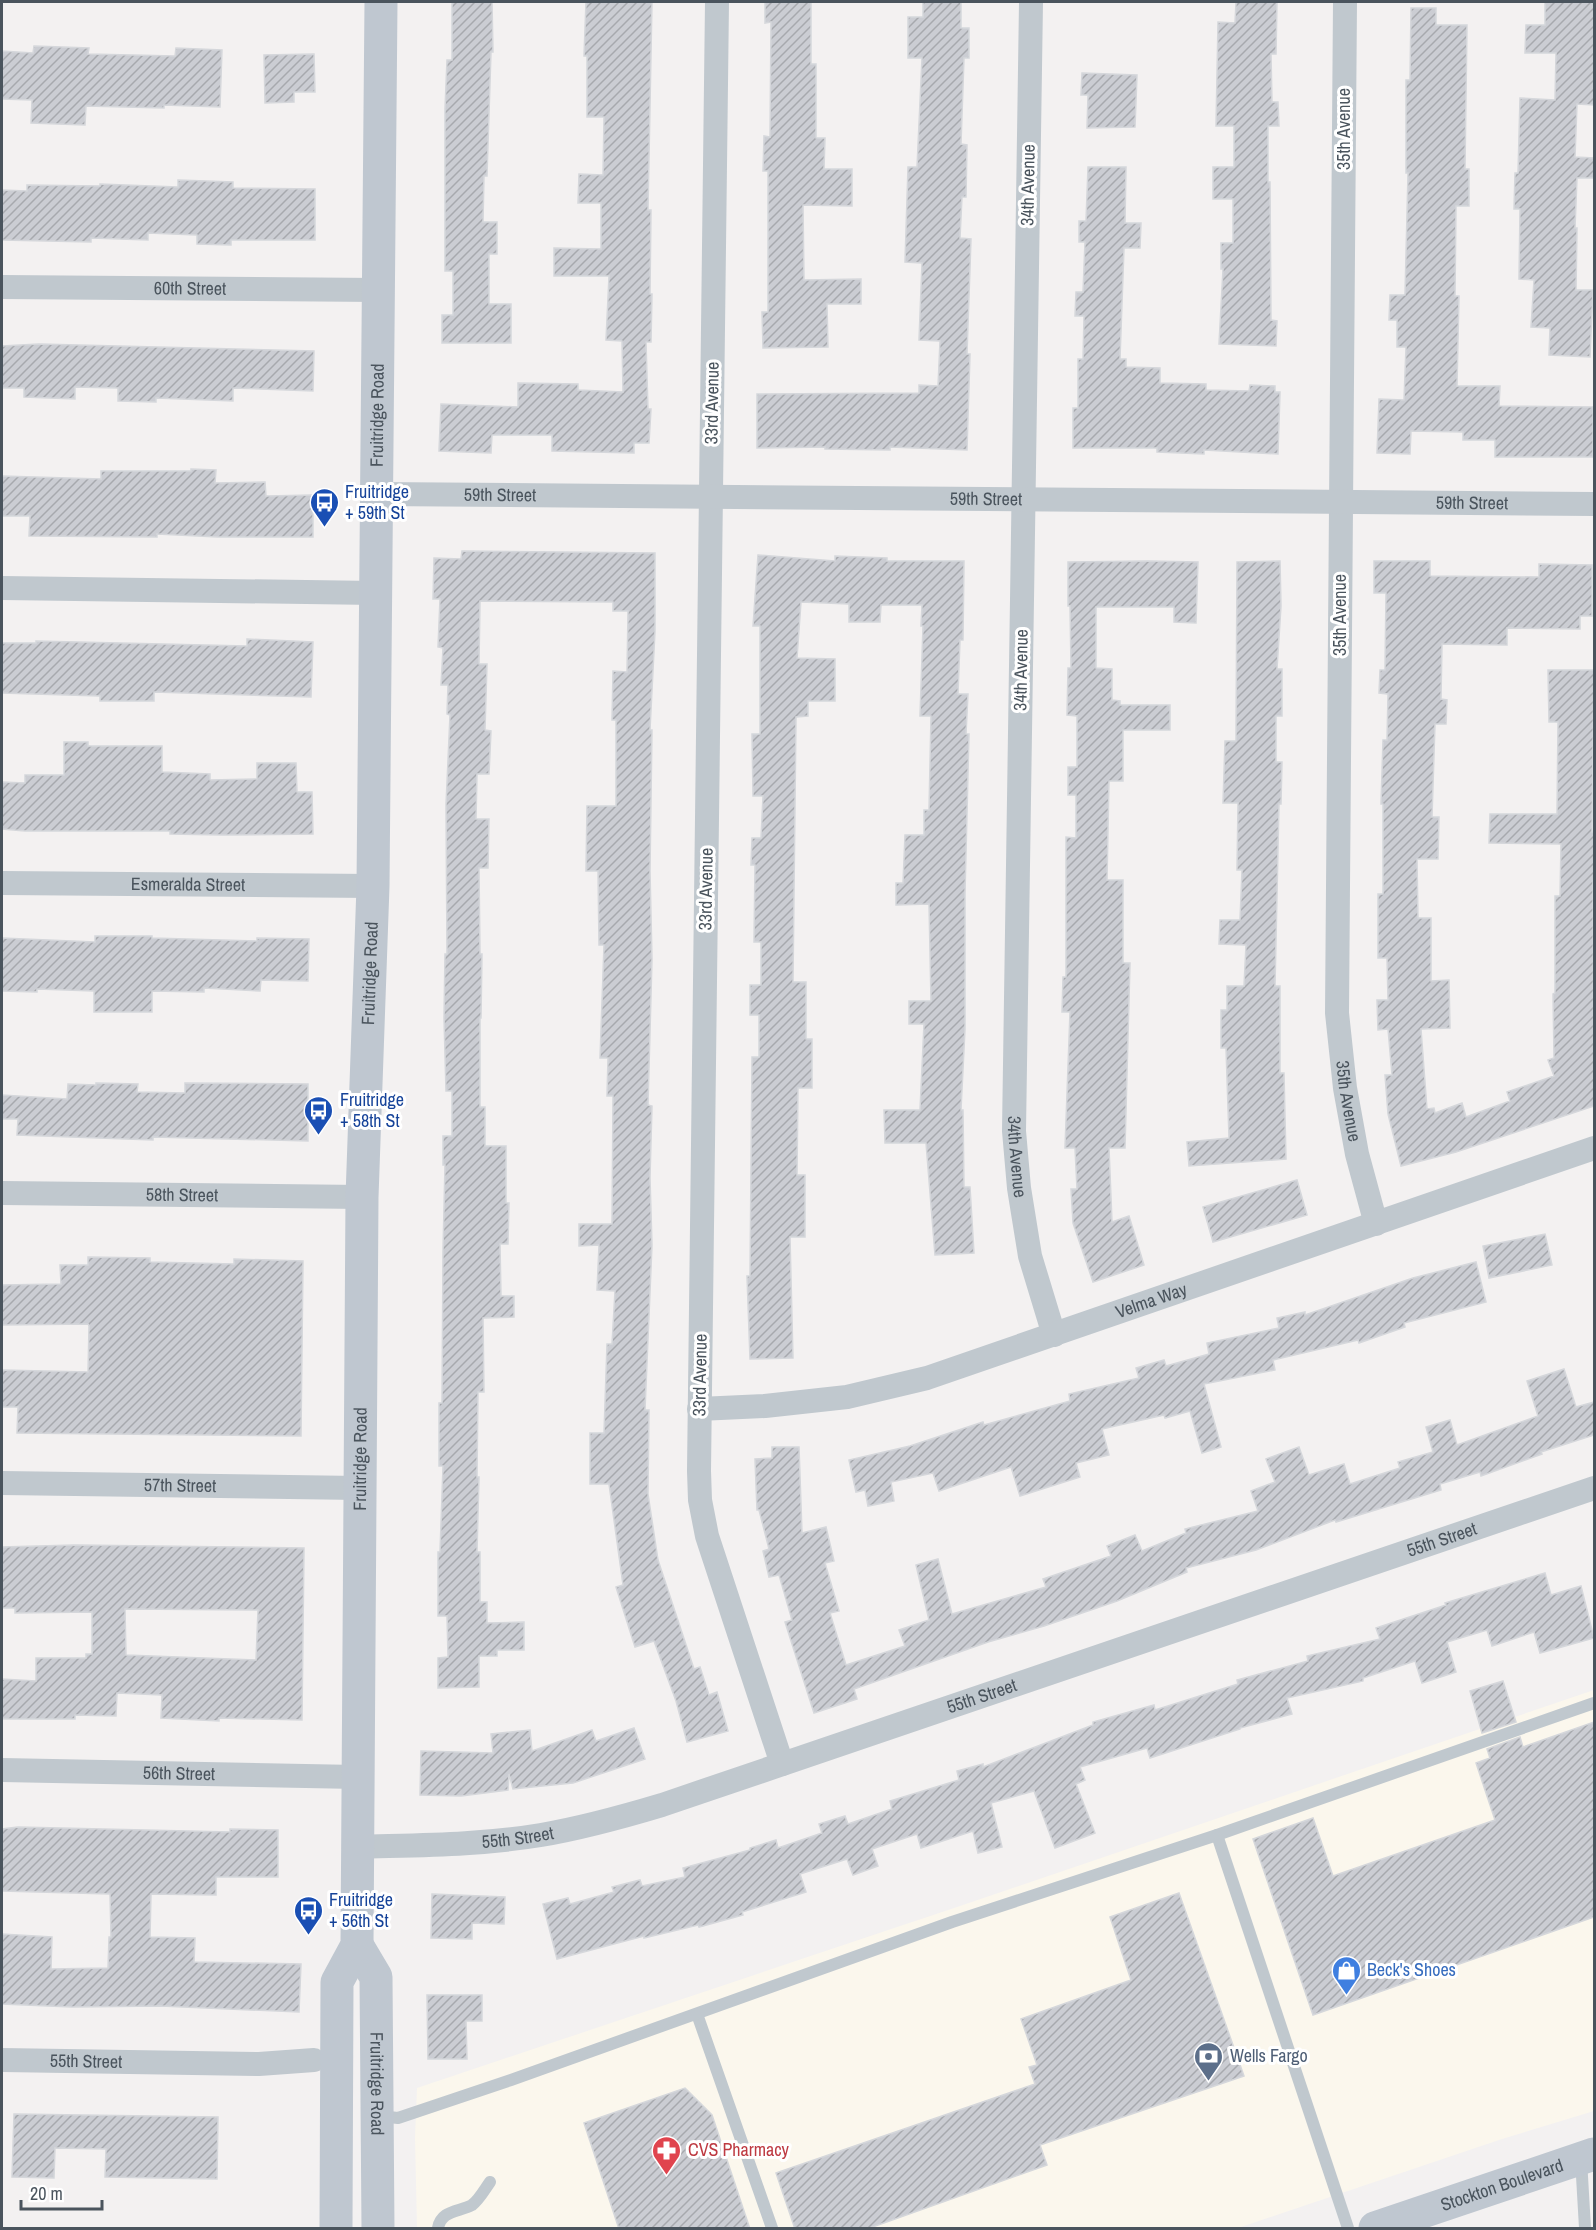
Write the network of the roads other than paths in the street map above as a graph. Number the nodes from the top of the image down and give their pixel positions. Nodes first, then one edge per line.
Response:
1 (381, 2) edge
2 (717, 2) edge
3 (1031, 2) edge
4 (1345, 2) edge
5 (2, 287) edge
6 (379, 290) junction
7 (377, 494) junction
8 (711, 497) junction
9 (1023, 499) junction
10 (1341, 502) junction
11 (1594, 504) edge
12 (2, 588) edge
13 (376, 593) junction
14 (2, 883) edge
15 (373, 886) junction
16 (1594, 1148) edge
17 (2, 1193) edge
18 (362, 1197) junction
19 (1376, 1224) junction
20 (1054, 1335) junction
21 (699, 1409) junction
22 (2, 1483) edge
23 (359, 1488) junction
24 (1594, 1488) edge
25 (1594, 1703) edge
26 (782, 1764) junction
27 (2, 1770) edge
28 (357, 1776) junction
29 (1217, 1835) junction
30 (358, 1847) junction
31 (357, 1945) junction
32 (698, 2014) junction
33 (2, 2060) edge
34 (314, 2060) dead end
35 (377, 2116) junction
36 (1588, 2156) edge
37 (490, 2182) dead end
38 (336, 2229) edge
39 (378, 2229) edge
40 (438, 2229) edge
41 (772, 2229) edge
42 (1348, 2229) edge
43 (1375, 2229) edge
44 (1585, 2229) edge

1 - 6 main road, Fruitridge Road
2 - 8 street, 33rd Avenue
3 - 9 street, 34th Avenue
4 - 10 street, 35th Avenue
5 - 6 street, 60th Street
6 - 7 main road, Fruitridge Road
7 - 8 street, 59th Street
7 - 13 main road, Fruitridge Road
8 - 9 street, 59th Street
8 - 21 street, 33rd Avenue
9 - 10 street, 59th Street
9 - 20 street, 34th Avenue
10 - 11 street, 59th Street
10 - 19 street, 35th Avenue
12 - 13 street
13 - 15 main road, Fruitridge Road
14 - 15 street, Esmeralda Street
15 - 18 main road, Fruitridge Road
16 - 19 street, Velma Way
17 - 18 street, 58th Street
18 - 23 main road, Fruitridge Road
19 - 20 street, Velma Way
20 - 21 street, Velma Way
21 - 26 street, 33rd Avenue
22 - 23 street, 57th Street
23 - 28 main road, Fruitridge Road
24 - 26 street, 55th Street
25 - 29 lane
26 - 30 street, 55th Street
27 - 28 street, 56th Street
28 - 30 main road, Fruitridge Road
29 - 32 lane
29 - 42 lane
30 - 31 main road, Fruitridge Road
31 - 35 main road, Fruitridge Road
31 - 38 main road, Fruitridge Road
32 - 35 lane
32 - 41 lane
33 - 34 street, 55th Street
35 - 39 main road, Fruitridge Road
36 - 43 main road, Stockton Boulevard
36 - 44 lane
37 - 40 lane

